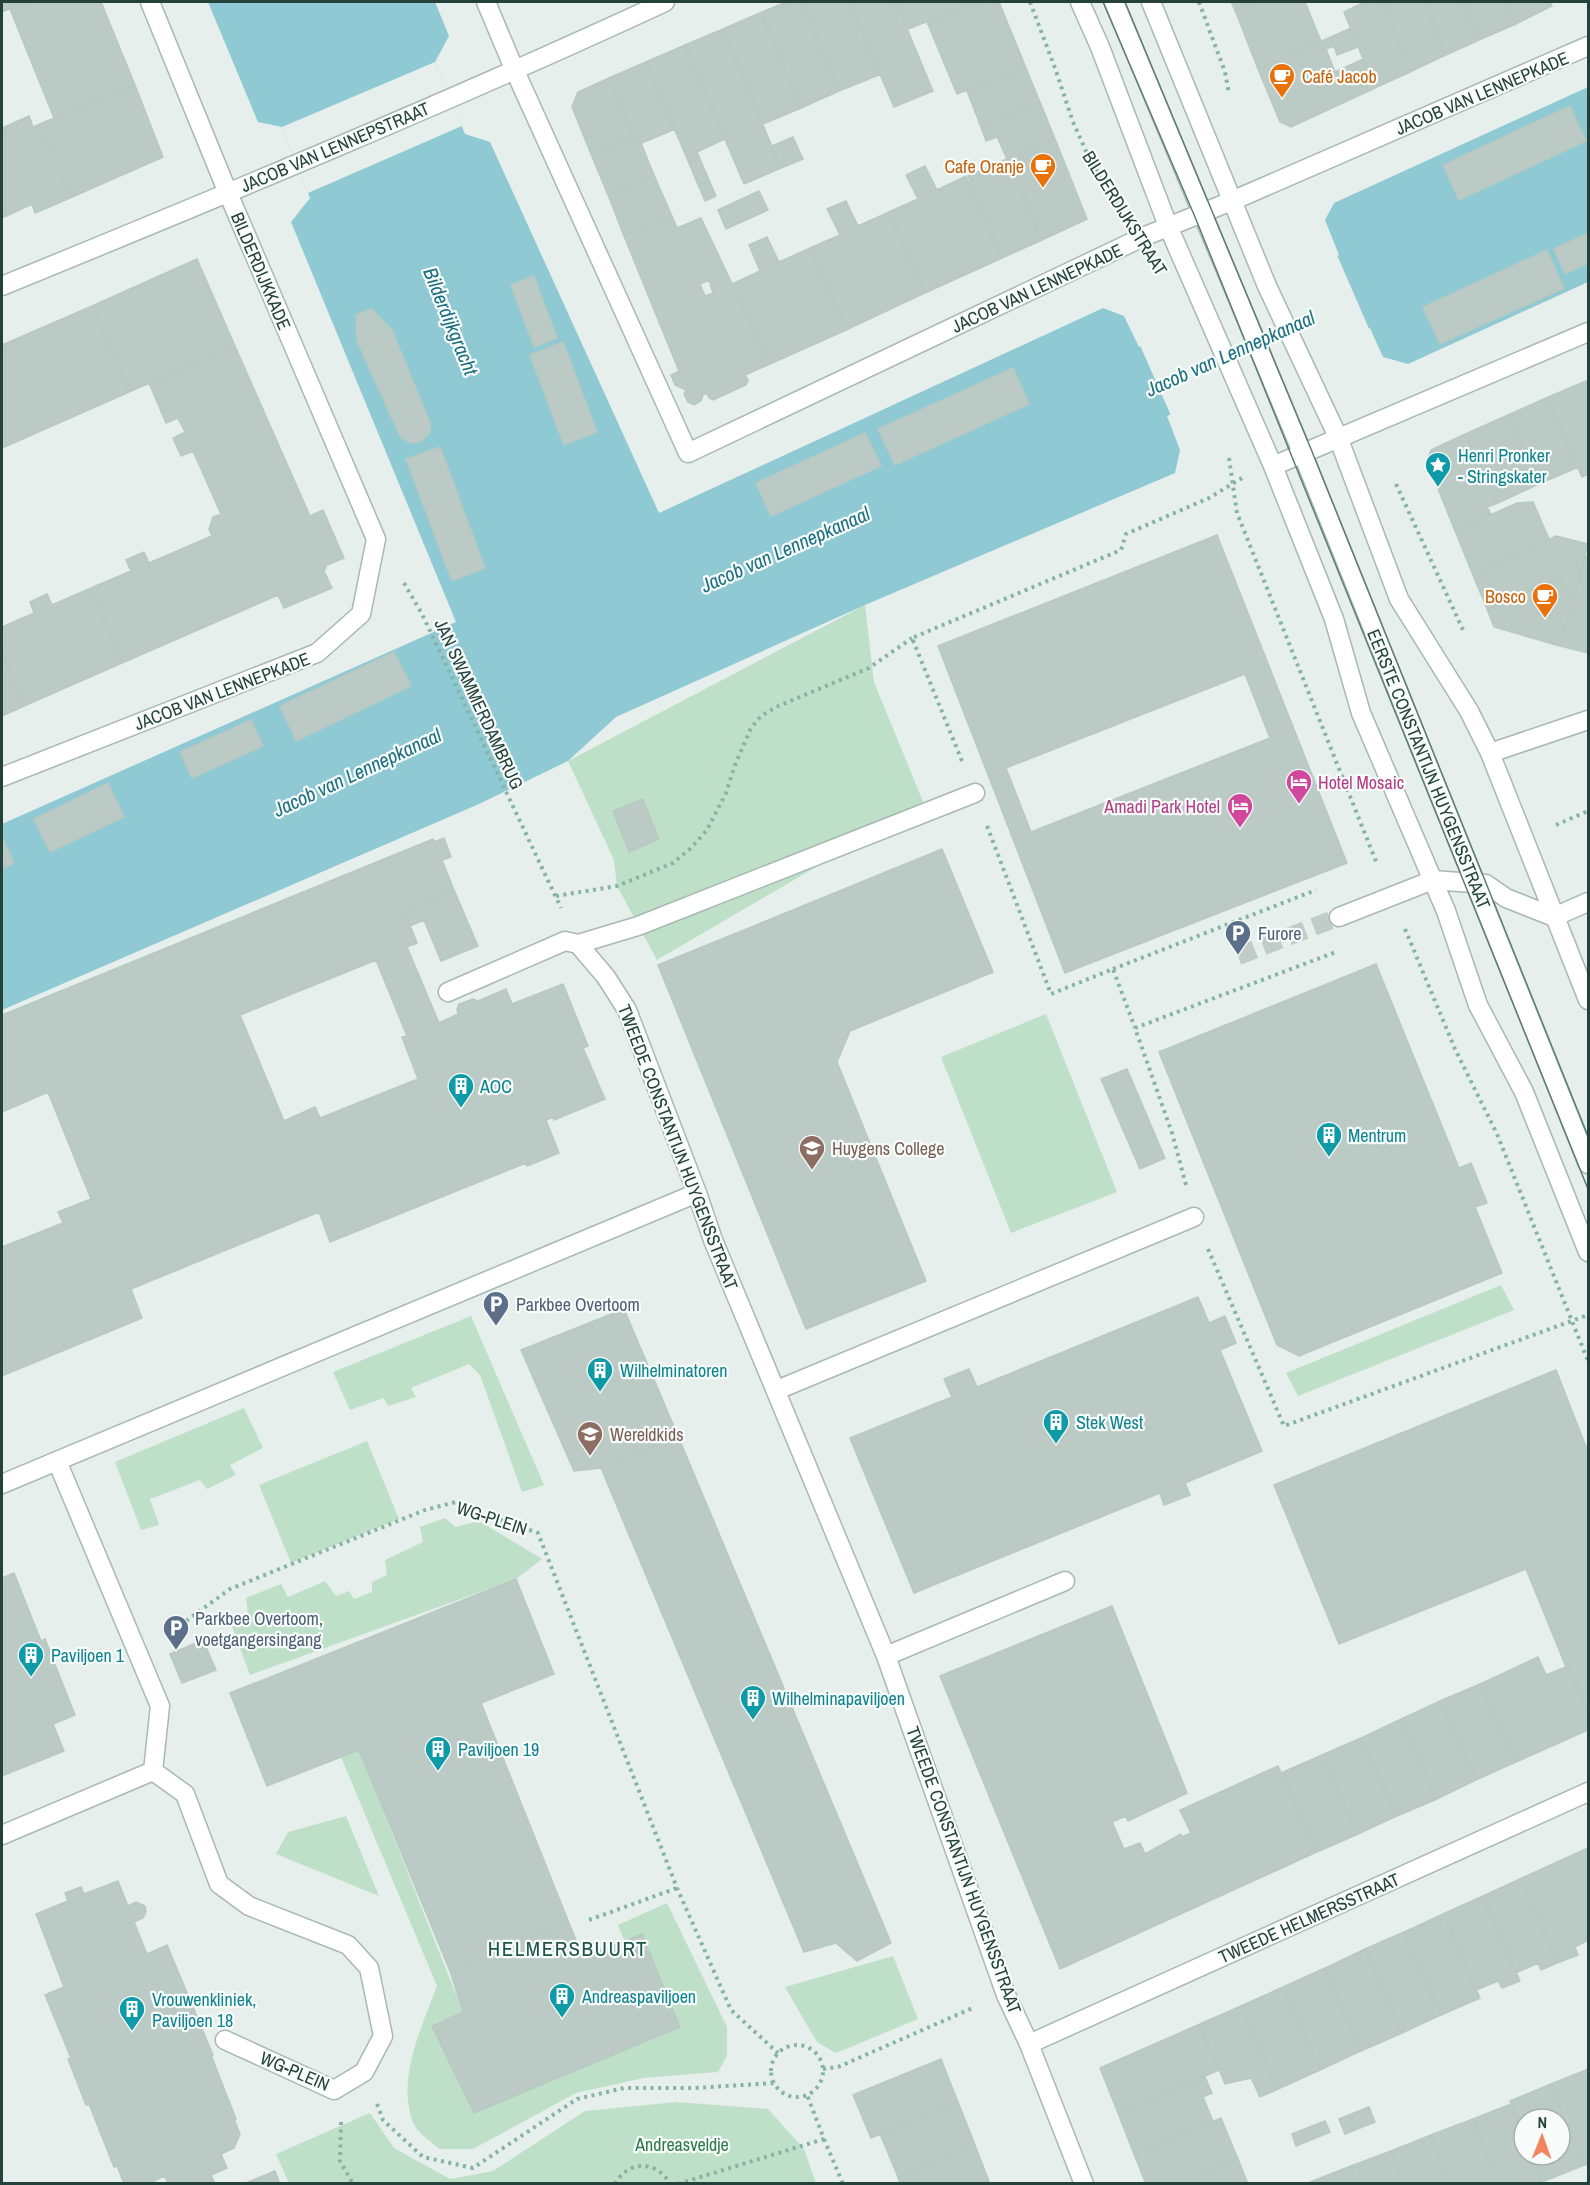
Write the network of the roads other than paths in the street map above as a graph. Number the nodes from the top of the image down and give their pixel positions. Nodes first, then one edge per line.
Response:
1 (150, 2) edge
2 (486, 2) edge
3 (665, 2) edge
4 (1080, 2) edge
5 (1114, 2) edge
6 (1151, 2) edge
7 (1588, 46) edge
8 (515, 71) junction
9 (228, 193) junction
10 (1234, 200) junction
11 (1203, 213) junction
12 (1168, 226) junction
13 (2, 286) edge
14 (1588, 332) edge
15 (1240, 388) joint
16 (1338, 437) junction
17 (1302, 453) junction
18 (1274, 466) junction
19 (376, 539) joint
20 (1588, 720) edge
21 (1490, 753) junction
22 (2, 777) edge
23 (975, 793) road end
24 (1433, 880) junction
25 (1474, 884) junction
26 (1588, 902) edge
27 (1339, 917) tunnel mouth
28 (1554, 917) junction
29 (578, 944) junction
30 (448, 992) dead end
31 (1588, 1000) edge
32 (1588, 1164) edge
33 (697, 1193) junction
34 (1194, 1217) road end
35 (1588, 1251) edge
36 (777, 1390) junction
37 (57, 1461) junction
38 (2, 1484) edge
39 (1065, 1581) dead end
40 (886, 1656) junction
41 (153, 1771) junction
42 (1588, 1792) edge
43 (2, 1835) edge
44 (225, 2040) dead end
45 (1029, 2044) junction
46 (1084, 2184) edge

1 - 9 street, BILDERDIJKKADE
2 - 8 street
3 - 8 street, JACOB VAN LENNEPSTRAAT
4 - 12 street, BILDERDIJKSTRAAT
5 - 11 street
6 - 10 street
7 - 10 street, JACOB VAN LENNEPKADE
8 - 9 street, JACOB VAN LENNEPSTRAAT
8 - 12 street, JACOB VAN LENNEPKADE
9 - 13 street, JACOB VAN LENNEPSTRAAT
9 - 19 street, BILDERDIJKKADE
10 - 11 street, JACOB VAN LENNEPKADE
10 - 16 street
11 - 12 street, JACOB VAN LENNEPKADE
11 - 17 street, EERSTE CONSTANTIJN HUYGENSSTRAAT
12 - 15 street, BILDERDIJKSTRAAT
14 - 16 street
15 - 18 street, EERSTE CONSTANTIJN HUYGENSSTRAAT
16 - 17 street
16 - 21 street
17 - 18 street
17 - 25 street, EERSTE CONSTANTIJN HUYGENSSTRAAT
18 - 24 street, EERSTE CONSTANTIJN HUYGENSSTRAAT
19 - 22 street, JACOB VAN LENNEPKADE
20 - 21 street
21 - 28 street
23 - 29 street
24 - 25 street
24 - 27 street
24 - 35 street, EERSTE CONSTANTIJN HUYGENSSTRAAT
25 - 28 street
25 - 32 street, EERSTE CONSTANTIJN HUYGENSSTRAAT
26 - 28 street
28 - 31 street
29 - 30 street
29 - 33 street, TWEEDE CONSTANTIJN HUYGENSSTRAAT
33 - 36 street, TWEEDE CONSTANTIJN HUYGENSSTRAAT
33 - 37 street
34 - 36 street
36 - 40 street, TWEEDE CONSTANTIJN HUYGENSSTRAAT
37 - 38 street
37 - 41 street
39 - 40 street
40 - 45 street, TWEEDE CONSTANTIJN HUYGENSSTRAAT
41 - 43 street
41 - 44 street, WG-PLEIN
42 - 45 street, TWEEDE HELMERSSTRAAT
45 - 46 street, TWEEDE CONSTANTIJN HUYGENSSTRAAT

